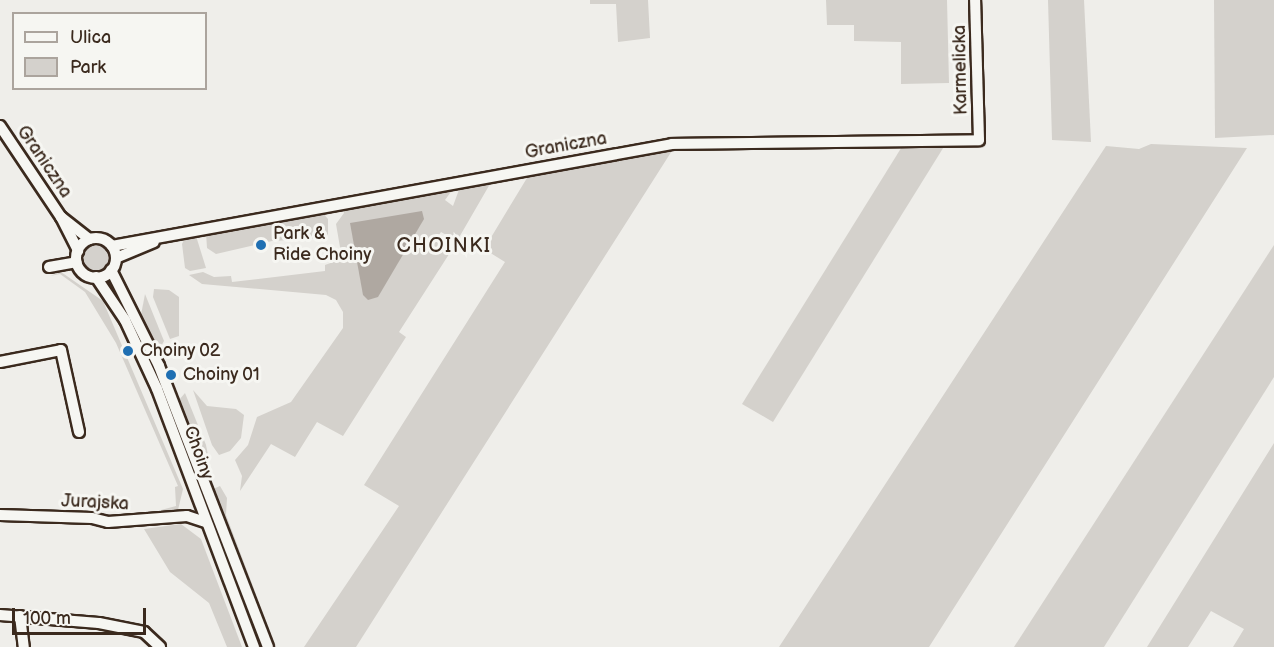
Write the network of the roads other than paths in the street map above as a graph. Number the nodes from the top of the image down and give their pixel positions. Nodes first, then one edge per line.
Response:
1 (975, 0) edge
2 (0, 126) edge
3 (979, 140) joint
4 (61, 217) junction
5 (165, 237) junction
6 (89, 239) junction
7 (112, 246) junction
8 (77, 256) junction
9 (116, 258) junction
10 (49, 267) dead end
11 (111, 270) junction
12 (96, 277) junction
13 (0, 362) edge
14 (79, 432) dead end
15 (197, 496) junction
16 (0, 515) edge
17 (187, 516) junction
18 (206, 522) junction
19 (0, 615) edge
20 (20, 616) junction
21 (24, 647) edge
22 (160, 647) edge
23 (254, 647) edge
24 (268, 647) edge

1 - 3 street, Karmelicka
2 - 4 street, Graniczna
3 - 5 street, Graniczna
4 - 6 street, Graniczna
4 - 8 street, Graniczna
5 - 7 street, Graniczna
5 - 9 street, Graniczna
6 - 7 street
6 - 8 street
7 - 9 street
8 - 10 street
8 - 12 street
9 - 11 street
11 - 12 street
11 - 24 street, Choiny
12 - 15 street, Choiny
13 - 14 street
15 - 17 street
15 - 18 street, Choiny
16 - 17 street, Jurajska
17 - 18 street, Jurajska
18 - 23 street, Choiny
19 - 20 street
20 - 21 street
20 - 22 street

